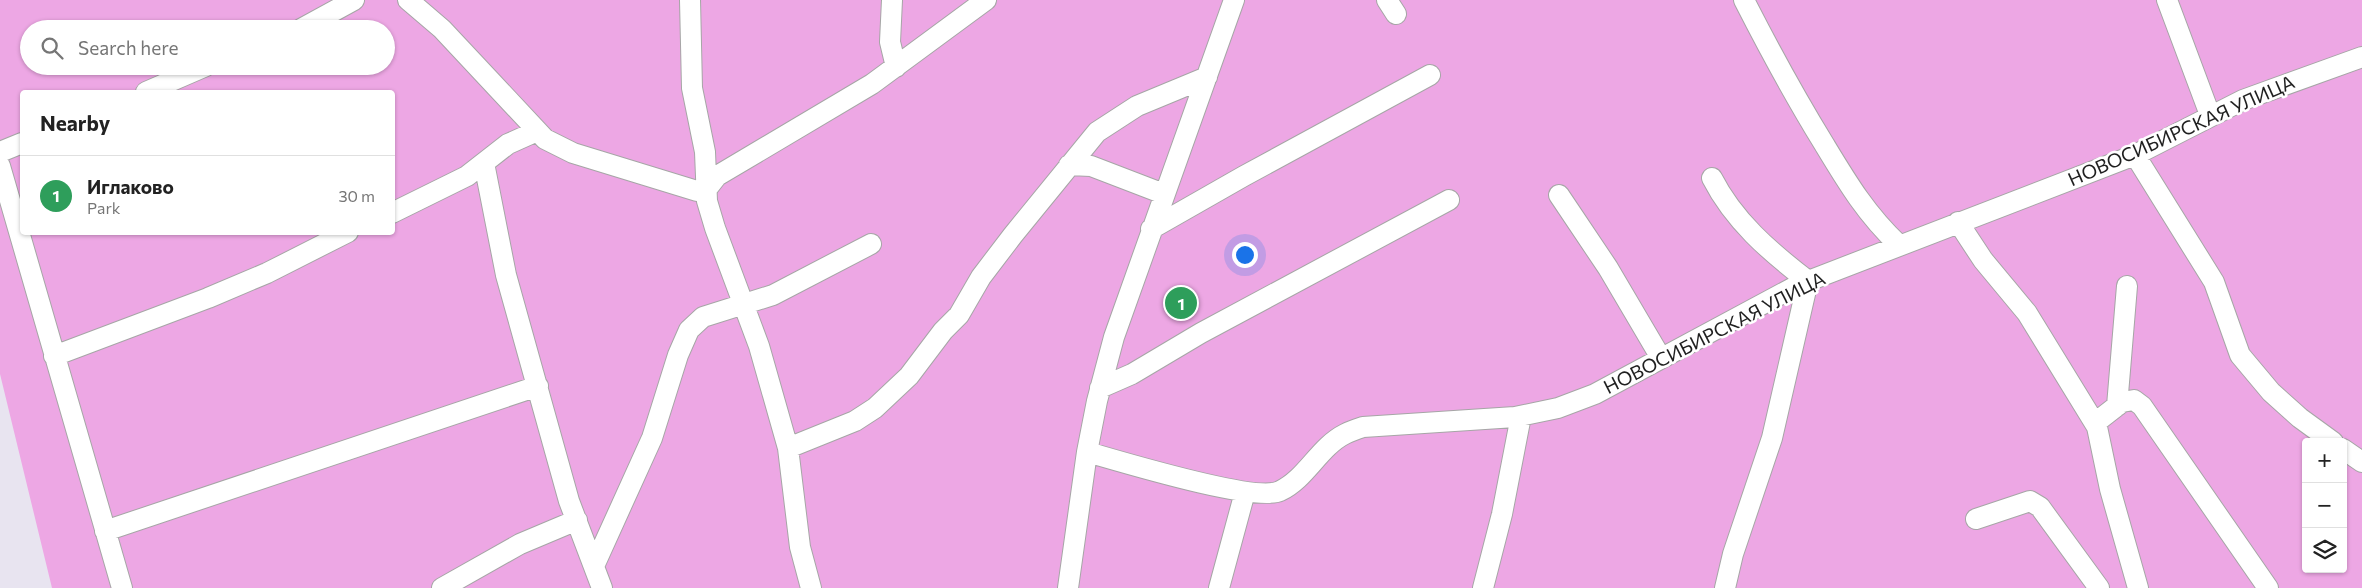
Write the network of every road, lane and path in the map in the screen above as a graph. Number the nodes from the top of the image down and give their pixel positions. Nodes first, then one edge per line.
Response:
1 (354, 0) edge
2 (408, 0) edge
3 (690, 0) edge
4 (892, 0) edge
5 (986, 0) edge
6 (1234, 0) edge
7 (1744, 0) edge
8 (2166, 0) edge
9 (317, 20) edge
10 (2362, 57) edge
11 (896, 67) junction
12 (185, 75) edge
13 (1430, 75) dead end
14 (1206, 77) junction
15 (151, 90) edge
16 (2210, 115) junction
17 (536, 131) junction
18 (20, 143) edge
19 (0, 152) edge
20 (2135, 155) junction
21 (484, 163) junction
22 (1069, 165) junction
23 (0, 166) edge
24 (1712, 178) dead end
25 (706, 190) junction
26 (1164, 194) junction
27 (1559, 194) dead end
28 (1449, 200) dead end
29 (395, 212) edge
30 (1958, 222) junction
31 (1151, 229) junction
32 (342, 235) edge
33 (871, 244) dead end
34 (1899, 245) junction
35 (1808, 281) junction
36 (2127, 286) dead end
37 (744, 305) junction
38 (54, 356) junction
39 (1661, 358) junction
40 (538, 386) junction
41 (1100, 388) junction
42 (2117, 406) junction
43 (1521, 416) junction
44 (2095, 423) junction
45 (2328, 438) edge
46 (788, 448) junction
47 (1087, 452) junction
48 (2347, 452) edge
49 (2362, 462) edge
50 (1245, 492) junction
51 (1976, 519) dead end
52 (577, 520) junction
53 (105, 531) junction
54 (594, 566) junction
55 (122, 588) edge
56 (442, 588) edge
57 (602, 588) edge
58 (811, 588) edge
59 (1068, 588) edge
60 (1219, 588) edge
61 (1483, 588) edge
62 (1725, 588) edge
63 (2099, 588) edge
64 (2138, 588) edge
65 (2268, 588) edge

1 - 9 street
2 - 17 street
3 - 25 street
4 - 11 street
5 - 11 street
6 - 14 street
7 - 34 street
8 - 16 street
10 - 16 street, НОВОСИБИРСКАЯ УЛИЦА
11 - 25 street
12 - 15 street
13 - 31 street
14 - 22 street
14 - 26 street
16 - 20 street, НОВОСИБИРСКАЯ УЛИЦА
17 - 21 street
17 - 25 street
18 - 19 street
20 - 30 street, НОВОСИБИРСКАЯ УЛИЦА
20 - 45 street
21 - 29 street
21 - 40 street
22 - 26 street
22 - 46 street
23 - 38 street
24 - 35 street
25 - 37 street
26 - 31 street
27 - 39 street
28 - 41 street
30 - 34 street, НОВОСИБИРСКАЯ УЛИЦА
30 - 44 street
31 - 41 street
32 - 38 street
33 - 37 street
34 - 35 street, НОВОСИБИРСКАЯ УЛИЦА
35 - 39 street, НОВОСИБИРСКАЯ УЛИЦА
35 - 62 street
36 - 42 street
37 - 46 street
37 - 54 street
38 - 53 street
39 - 43 street, НОВОСИБИРСКАЯ УЛИЦА
40 - 52 street
40 - 53 street
41 - 47 street
42 - 44 street
42 - 65 street
43 - 50 street, НОВОСИБИРСКАЯ УЛИЦА
43 - 61 street
44 - 64 street
46 - 58 street
47 - 50 street, НОВОСИБИРСКАЯ УЛИЦА
47 - 59 street
48 - 49 street
50 - 60 street
51 - 63 street
52 - 54 street
52 - 56 street
53 - 55 street
54 - 57 street

